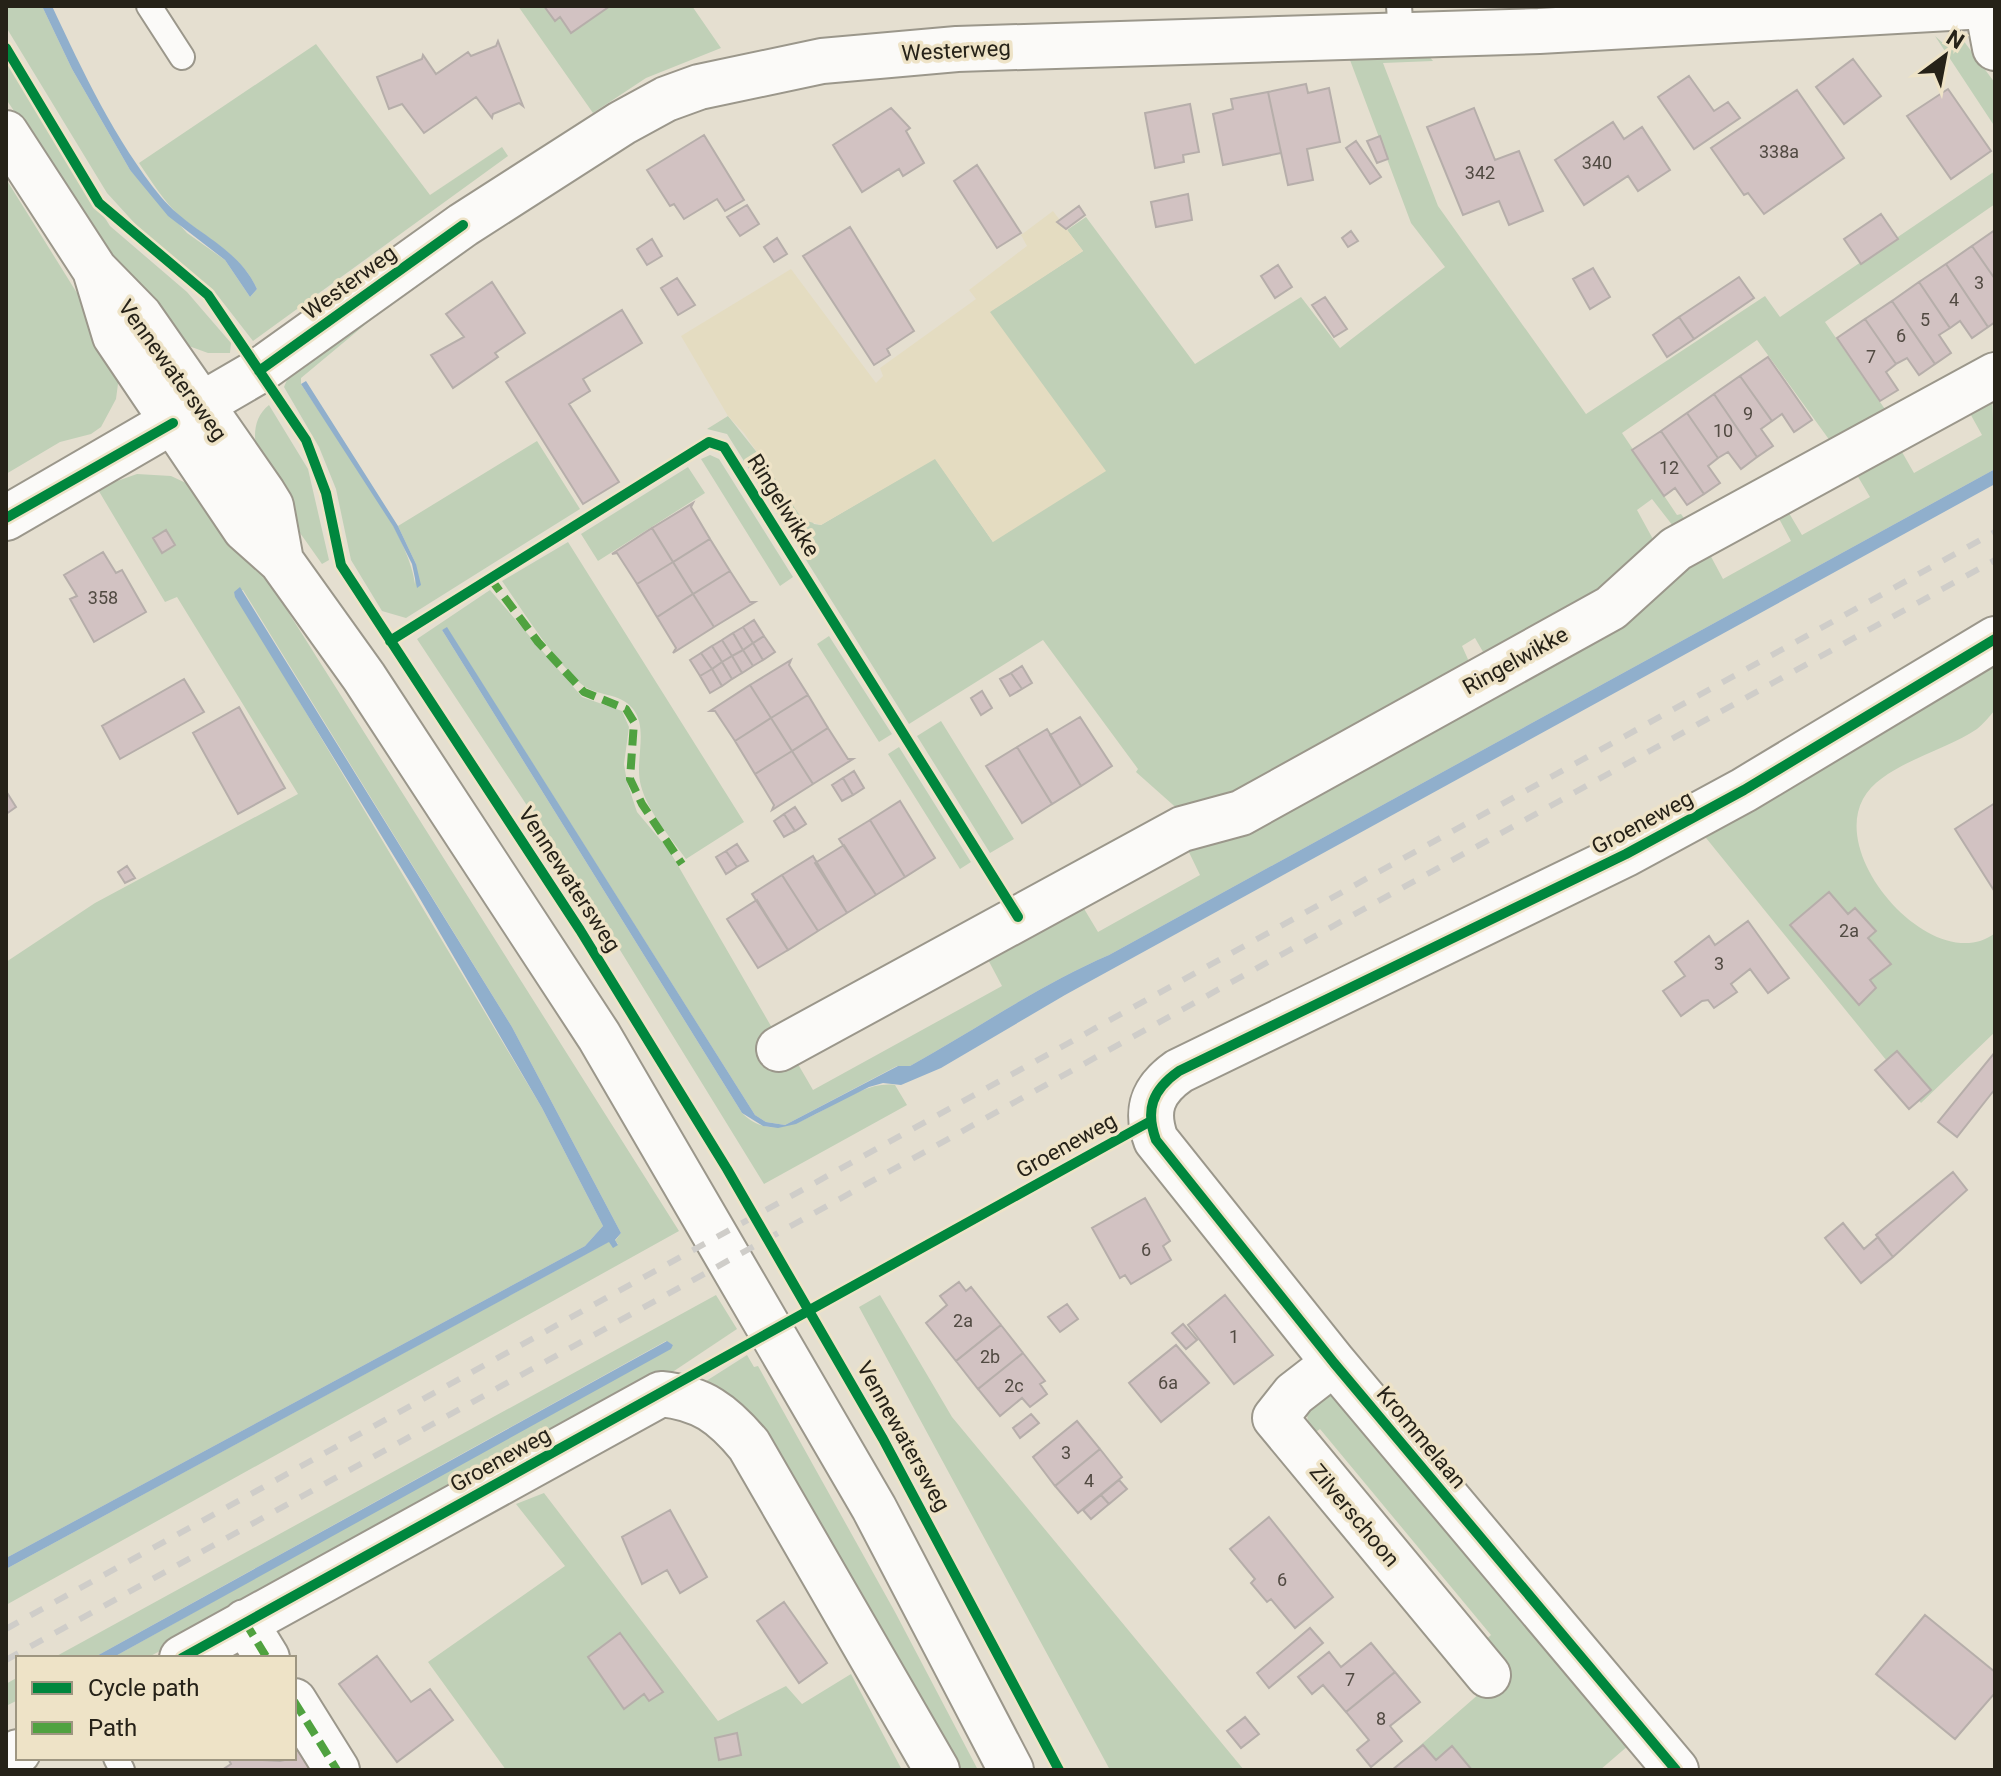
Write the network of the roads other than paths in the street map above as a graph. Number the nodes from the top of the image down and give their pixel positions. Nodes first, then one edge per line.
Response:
1 (149, 6) edge
2 (1986, 6) edge
3 (1400, 20) edge
4 (1995, 48) edge
5 (182, 57) dead end
6 (6, 133) edge
7 (1995, 375) edge
8 (187, 415) junction
9 (6, 518) edge
10 (1995, 639) edge
11 (779, 1049) dead end
12 (1149, 1122) joint
13 (1334, 1363) junction
14 (256, 1640) edge
15 (190, 1656) edge
16 (1488, 1675) dead end
17 (296, 1704) edge
18 (337, 1770) edge
19 (937, 1770) edge
20 (1011, 1770) edge
21 (1676, 1770) edge

1 - 5 lane
2 - 3 street, Westerweg
2 - 4 street
3 - 8 street, Westerweg
6 - 8 street, Vennewatersweg
7 - 11 street, Ringelwikke
8 - 9 street, Westerweg
8 - 20 street, Vennewatersweg
10 - 12 street, Groeneweg
12 - 13 street, Krommelaan
13 - 16 street, Zilverschoon
13 - 21 street, Krommelaan
14 - 15 street, Groeneweg
14 - 19 street, Groeneweg
17 - 18 street

